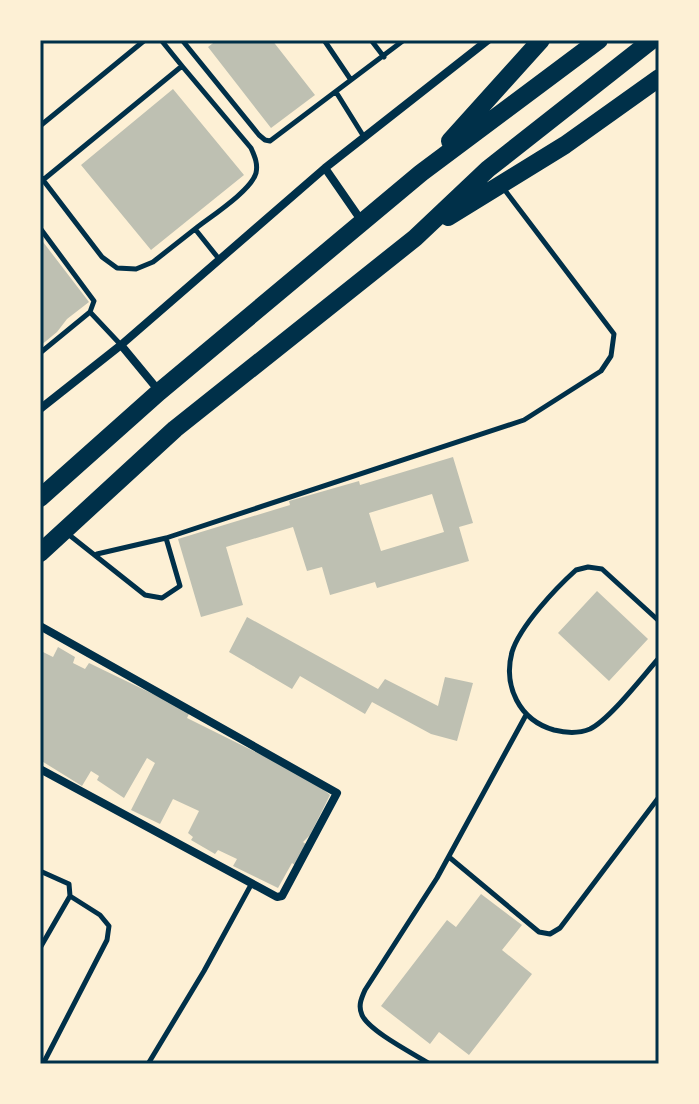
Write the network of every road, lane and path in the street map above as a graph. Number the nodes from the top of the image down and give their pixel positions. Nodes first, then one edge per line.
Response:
1 (145, 40) edge
2 (161, 40) edge
3 (182, 40) edge
4 (324, 40) edge
5 (371, 40) edge
6 (404, 40) edge
7 (488, 40) edge
8 (541, 40) edge
9 (599, 40) edge
10 (652, 40) edge
11 (384, 57) junction
12 (182, 66) junction
13 (659, 78) edge
14 (351, 80) junction
15 (336, 92) junction
16 (40, 126) edge
17 (364, 137) junction
18 (325, 168) junction
19 (421, 173) junction
20 (41, 178) edge
21 (500, 185) junction
22 (364, 223) junction
23 (40, 228) edge
24 (195, 229) junction
25 (415, 238) junction
26 (220, 260) junction
27 (90, 312) junction
28 (121, 345) junction
29 (40, 353) edge
30 (159, 392) junction
31 (40, 409) edge
32 (40, 498) edge
33 (65, 531) junction
34 (166, 538) junction
35 (40, 553) edge
36 (97, 554) junction
37 (659, 621) edge
38 (40, 626) edge
39 (659, 658) edge
40 (526, 715) junction
41 (40, 769) edge
42 (659, 797) edge
43 (449, 857) junction
44 (40, 871) edge
45 (252, 883) junction
46 (70, 896) junction
47 (40, 948) edge
48 (43, 1064) edge
49 (148, 1064) edge
50 (430, 1064) edge

1 - 16 lane
2 - 12 lane
3 - 15 lane
4 - 14 lane
5 - 11 lane
6 - 11 lane
7 - 17 street
8 - 19 highway
9 - 19 highway
10 - 25 highway
11 - 14 lane
12 - 20 lane
12 - 24 lane
13 - 21 highway
14 - 15 lane
15 - 17 lane
17 - 18 street
18 - 22 street
18 - 26 street
19 - 22 highway
20 - 24 lane
21 - 25 highway
21 - 34 lane
22 - 30 highway
23 - 27 lane
24 - 26 lane
25 - 33 highway
26 - 28 street
27 - 28 lane
27 - 29 lane
28 - 30 street
28 - 31 street
30 - 32 highway
33 - 35 highway
33 - 36 lane
34 - 36 lane
34 - 36 lane
37 - 40 lane
38 - 45 street
39 - 40 lane
40 - 43 lane
41 - 45 street
42 - 43 lane
43 - 50 lane
44 - 46 lane
45 - 49 lane
46 - 47 lane
46 - 48 lane

